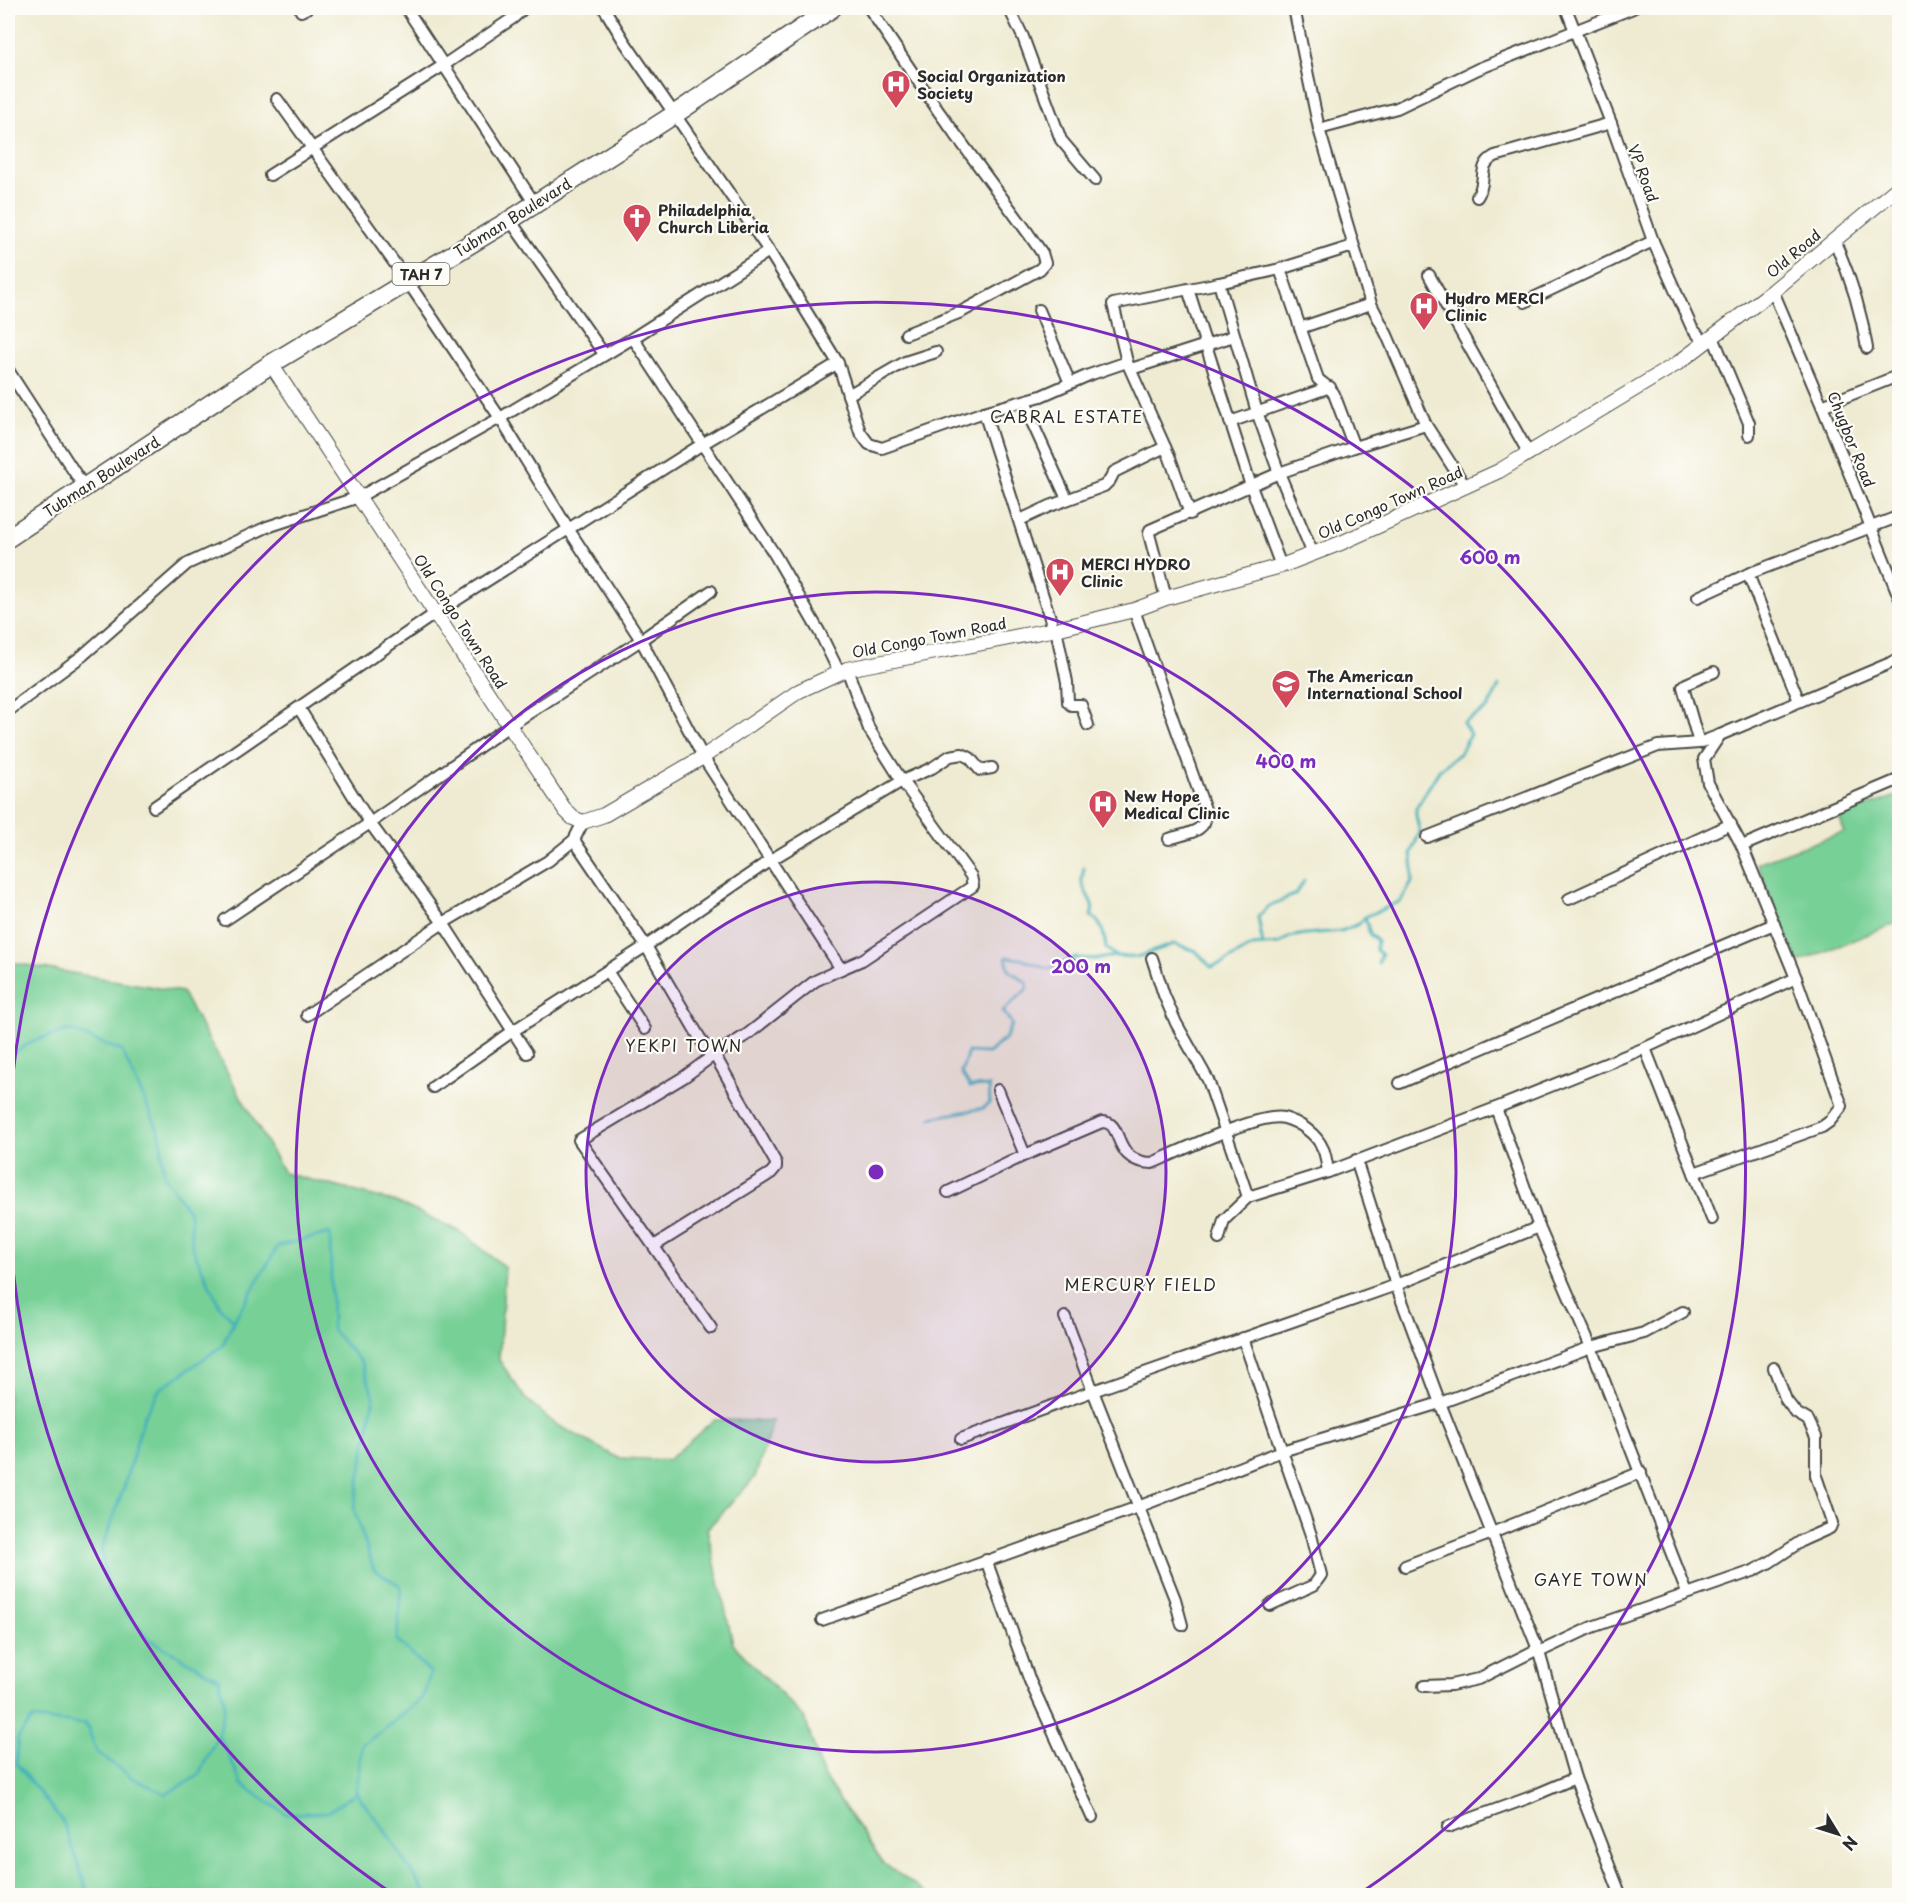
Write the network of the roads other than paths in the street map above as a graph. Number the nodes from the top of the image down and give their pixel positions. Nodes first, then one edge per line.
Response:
1 (406, 8) edge
2 (524, 8) edge
3 (604, 8) edge
4 (832, 8) edge
5 (869, 8) edge
6 (1009, 8) edge
7 (1294, 8) edge
8 (1566, 8) edge
9 (1633, 8) edge
10 (1576, 31) junction
11 (444, 65) junction
12 (277, 99) dead end
13 (675, 114) junction
14 (1611, 123) junction
15 (1319, 129) junction
16 (312, 150) junction
17 (270, 176) dead end
18 (1095, 180) dead end
19 (1899, 186) edge
20 (1477, 196) dead end
21 (535, 204) junction
22 (510, 220) junction
23 (1834, 240) junction
24 (1653, 242) junction
25 (1353, 246) junction
26 (769, 251) junction
27 (1280, 268) junction
28 (1429, 275) dead end
29 (408, 282) junction
30 (1219, 283) junction
31 (1188, 289) junction
32 (1773, 291) junction
33 (1525, 302) dead end
34 (1371, 304) junction
35 (1039, 310) dead end
36 (1300, 328) junction
37 (906, 334) dead end
38 (1234, 336) junction
39 (633, 338) junction
40 (1709, 340) junction
41 (1205, 345) junction
42 (1867, 348) dead end
43 (936, 352) dead end
44 (604, 354) junction
45 (838, 363) junction
46 (271, 364) junction
47 (1129, 365) junction
48 (8, 370) edge
49 (1899, 375) edge
50 (1070, 383) junction
51 (1330, 387) junction
52 (848, 395) junction
53 (1027, 401) junction
54 (1822, 406) junction
55 (984, 412) junction
56 (1257, 412) junction
57 (500, 418) junction
58 (1230, 422) junction
59 (1426, 425) junction
60 (1749, 435) dead end
61 (704, 443) junction
62 (1165, 447) junction
63 (1354, 447) junction
64 (1529, 454) junction
65 (1279, 473) junction
66 (1251, 486) junction
67 (1465, 486) junction
68 (84, 487) junction
69 (359, 497) junction
70 (1067, 499) junction
71 (1190, 514) junction
72 (1899, 516) edge
73 (1020, 520) junction
74 (1871, 528) junction
75 (569, 530) junction
76 (8, 538) edge
77 (1313, 555) junction
78 (1281, 566) junction
79 (1748, 574) junction
80 (711, 591) dead end
81 (1698, 597) dead end
82 (1166, 598) junction
83 (1899, 599) edge
84 (1134, 610) junction
85 (436, 613) junction
86 (1053, 629) junction
87 (641, 640) junction
88 (1899, 659) edge
89 (843, 671) junction
90 (1714, 672) dead end
91 (1799, 700) junction
92 (298, 708) junction
93 (8, 711) edge
94 (1088, 725) dead end
95 (508, 726) junction
96 (1720, 735) junction
97 (1699, 743) junction
98 (703, 757) junction
99 (992, 768) dead end
100 (1899, 779) edge
101 (902, 781) junction
102 (154, 807) dead end
103 (583, 822) junction
104 (370, 823) junction
105 (1731, 824) junction
106 (1427, 837) dead end
107 (1169, 839) dead end
108 (574, 840) junction
109 (1742, 846) junction
110 (769, 861) junction
111 (1569, 899) dead end
112 (225, 920) dead end
113 (443, 922) junction
114 (1774, 924) junction
115 (646, 946) junction
116 (1152, 958) dead end
117 (841, 969) junction
118 (608, 971) junction
119 (1796, 978) junction
120 (307, 1014) dead end
121 (645, 1029) dead end
122 (513, 1031) junction
123 (1645, 1048) junction
124 (527, 1053) dead end
125 (712, 1056) junction
126 (1400, 1083) dead end
127 (433, 1087) dead end
128 (998, 1090) dead end
129 (1496, 1108) junction
130 (1225, 1132) junction
131 (1025, 1155) junction
132 (1356, 1160) junction
133 (1328, 1172) junction
134 (1694, 1173) junction
135 (948, 1192) dead end
136 (1248, 1197) junction
137 (1712, 1219) dead end
138 (1539, 1227) junction
139 (1219, 1239) dead end
140 (654, 1246) junction
141 (1396, 1285) junction
142 (1683, 1312) dead end
143 (1065, 1317) dead end
144 (711, 1328) dead end
145 (1243, 1338) junction
146 (1591, 1347) junction
147 (1774, 1368) dead end
148 (1094, 1390) junction
149 (1440, 1403) junction
150 (961, 1439) dead end
151 (1282, 1450) junction
152 (1641, 1472) junction
153 (1138, 1507) junction
154 (1492, 1533) junction
155 (986, 1560) junction
156 (1405, 1566) dead end
157 (1687, 1593) junction
158 (1270, 1605) dead end
159 (822, 1620) dead end
160 (1182, 1625) dead end
161 (1538, 1650) junction
162 (1424, 1686) dead end
163 (1575, 1778) junction
164 (1092, 1816) dead end
165 (1448, 1827) dead end
166 (1621, 1896) edge

1 - 11 street
2 - 11 street
3 - 13 street
4 - 13 highway, Tubman Boulevard / TAH 7
5 - 37 street
6 - 18 street
7 - 15 street
8 - 10 street, VP Road
9 - 10 street
10 - 14 street, VP Road
10 - 15 street
11 - 16 street
11 - 21 street
12 - 16 street
13 - 21 highway, Tubman Boulevard / TAH 7
13 - 26 street
14 - 20 street
14 - 24 street, VP Road
15 - 25 street
16 - 17 street
16 - 29 street
19 - 23 street, Old Road
21 - 22 highway, Tubman Boulevard / TAH 7
22 - 29 highway, Tubman Boulevard / TAH 7
22 - 44 street
23 - 32 street, Old Road
23 - 42 street
24 - 33 street
24 - 40 street, VP Road
25 - 27 street
25 - 34 street
26 - 39 street
26 - 45 street
27 - 30 street
27 - 36 street
28 - 64 street
29 - 46 highway, Tubman Boulevard / TAH 7
29 - 57 street
30 - 31 street
30 - 38 street
31 - 41 street
31 - 47 street
32 - 40 street, Old Road
32 - 54 street, Chugbor Road
34 - 36 street
34 - 59 street
35 - 50 street
36 - 51 street
38 - 41 street
38 - 56 street
39 - 44 street
39 - 61 street
40 - 60 street, VP Road
40 - 64 street, Old Congo Town Road
41 - 47 street
41 - 58 street
43 - 52 street
44 - 57 street
45 - 52 street
45 - 61 street
46 - 68 highway, Tubman Boulevard / TAH 7
46 - 69 street, Old Congo Town Road
47 - 50 street
47 - 62 street
48 - 68 street
49 - 54 street
50 - 53 street
51 - 56 street
51 - 63 street
52 - 55 street
53 - 55 street
53 - 70 street
54 - 74 street, Chugbor Road
55 - 73 street
56 - 58 street
56 - 65 street
57 - 69 street
57 - 75 street
58 - 66 street
59 - 63 street
59 - 67 street
61 - 75 street
61 - 89 street
62 - 70 street
62 - 71 street
63 - 65 street
64 - 67 street, Old Congo Town Road
65 - 66 street
65 - 77 street
66 - 71 street
66 - 78 street
67 - 77 street, Old Congo Town Road
68 - 76 highway, Tubman Boulevard / TAH 7
69 - 85 street, Old Congo Town Road
69 - 93 street
70 - 73 street
71 - 82 street
72 - 74 street
73 - 86 street
74 - 79 street
74 - 83 street, Chugbor Road
75 - 85 street
75 - 87 street
77 - 78 street, Old Congo Town Road
78 - 82 street, Old Congo Town Road
79 - 81 street
79 - 91 street
80 - 87 street
82 - 84 street, Old Congo Town Road
84 - 86 street, Old Congo Town Road
84 - 107 street
85 - 92 street
85 - 95 street, Old Congo Town Road
86 - 89 street, Old Congo Town Road
86 - 94 street
87 - 95 street
87 - 98 street
88 - 91 street
89 - 98 street, Old Congo Town Road
89 - 101 street
90 - 97 street
91 - 96 street
92 - 102 street
92 - 104 street
95 - 103 street, Old Congo Town Road
95 - 104 street
96 - 97 street
96 - 105 street
97 - 106 street
98 - 103 street, Old Congo Town Road
98 - 110 street
99 - 101 street
100 - 109 street
101 - 110 street
101 - 117 street
103 - 108 street
104 - 112 street
104 - 113 street
105 - 109 street
105 - 111 street
108 - 113 street
108 - 115 street
109 - 114 street
110 - 115 street
110 - 117 street
113 - 120 street
113 - 122 street
114 - 119 street
114 - 126 street
115 - 118 street
115 - 125 street
116 - 130 street
117 - 125 street
118 - 121 street
118 - 122 street
119 - 123 street
119 - 134 street
122 - 124 street
122 - 127 street
123 - 129 street
123 - 134 street
125 - 140 street
125 - 140 street
128 - 131 street
129 - 132 street
129 - 138 street
130 - 131 street
130 - 133 street
130 - 136 street
131 - 135 street
132 - 133 street
132 - 141 street
133 - 136 street
134 - 137 street
136 - 139 street
138 - 141 street
138 - 146 street
140 - 144 street
141 - 145 street
141 - 149 street
142 - 146 street
143 - 148 street
145 - 148 street
145 - 151 street
146 - 149 street
146 - 152 street
147 - 157 street
148 - 150 street
148 - 153 street
149 - 151 street
149 - 154 street
151 - 153 street
151 - 158 street
152 - 154 street
152 - 157 street
153 - 155 street
153 - 160 street
154 - 156 street
154 - 161 street
155 - 159 street
155 - 164 street
157 - 161 street
161 - 162 street
161 - 163 street
163 - 165 street
163 - 166 street

